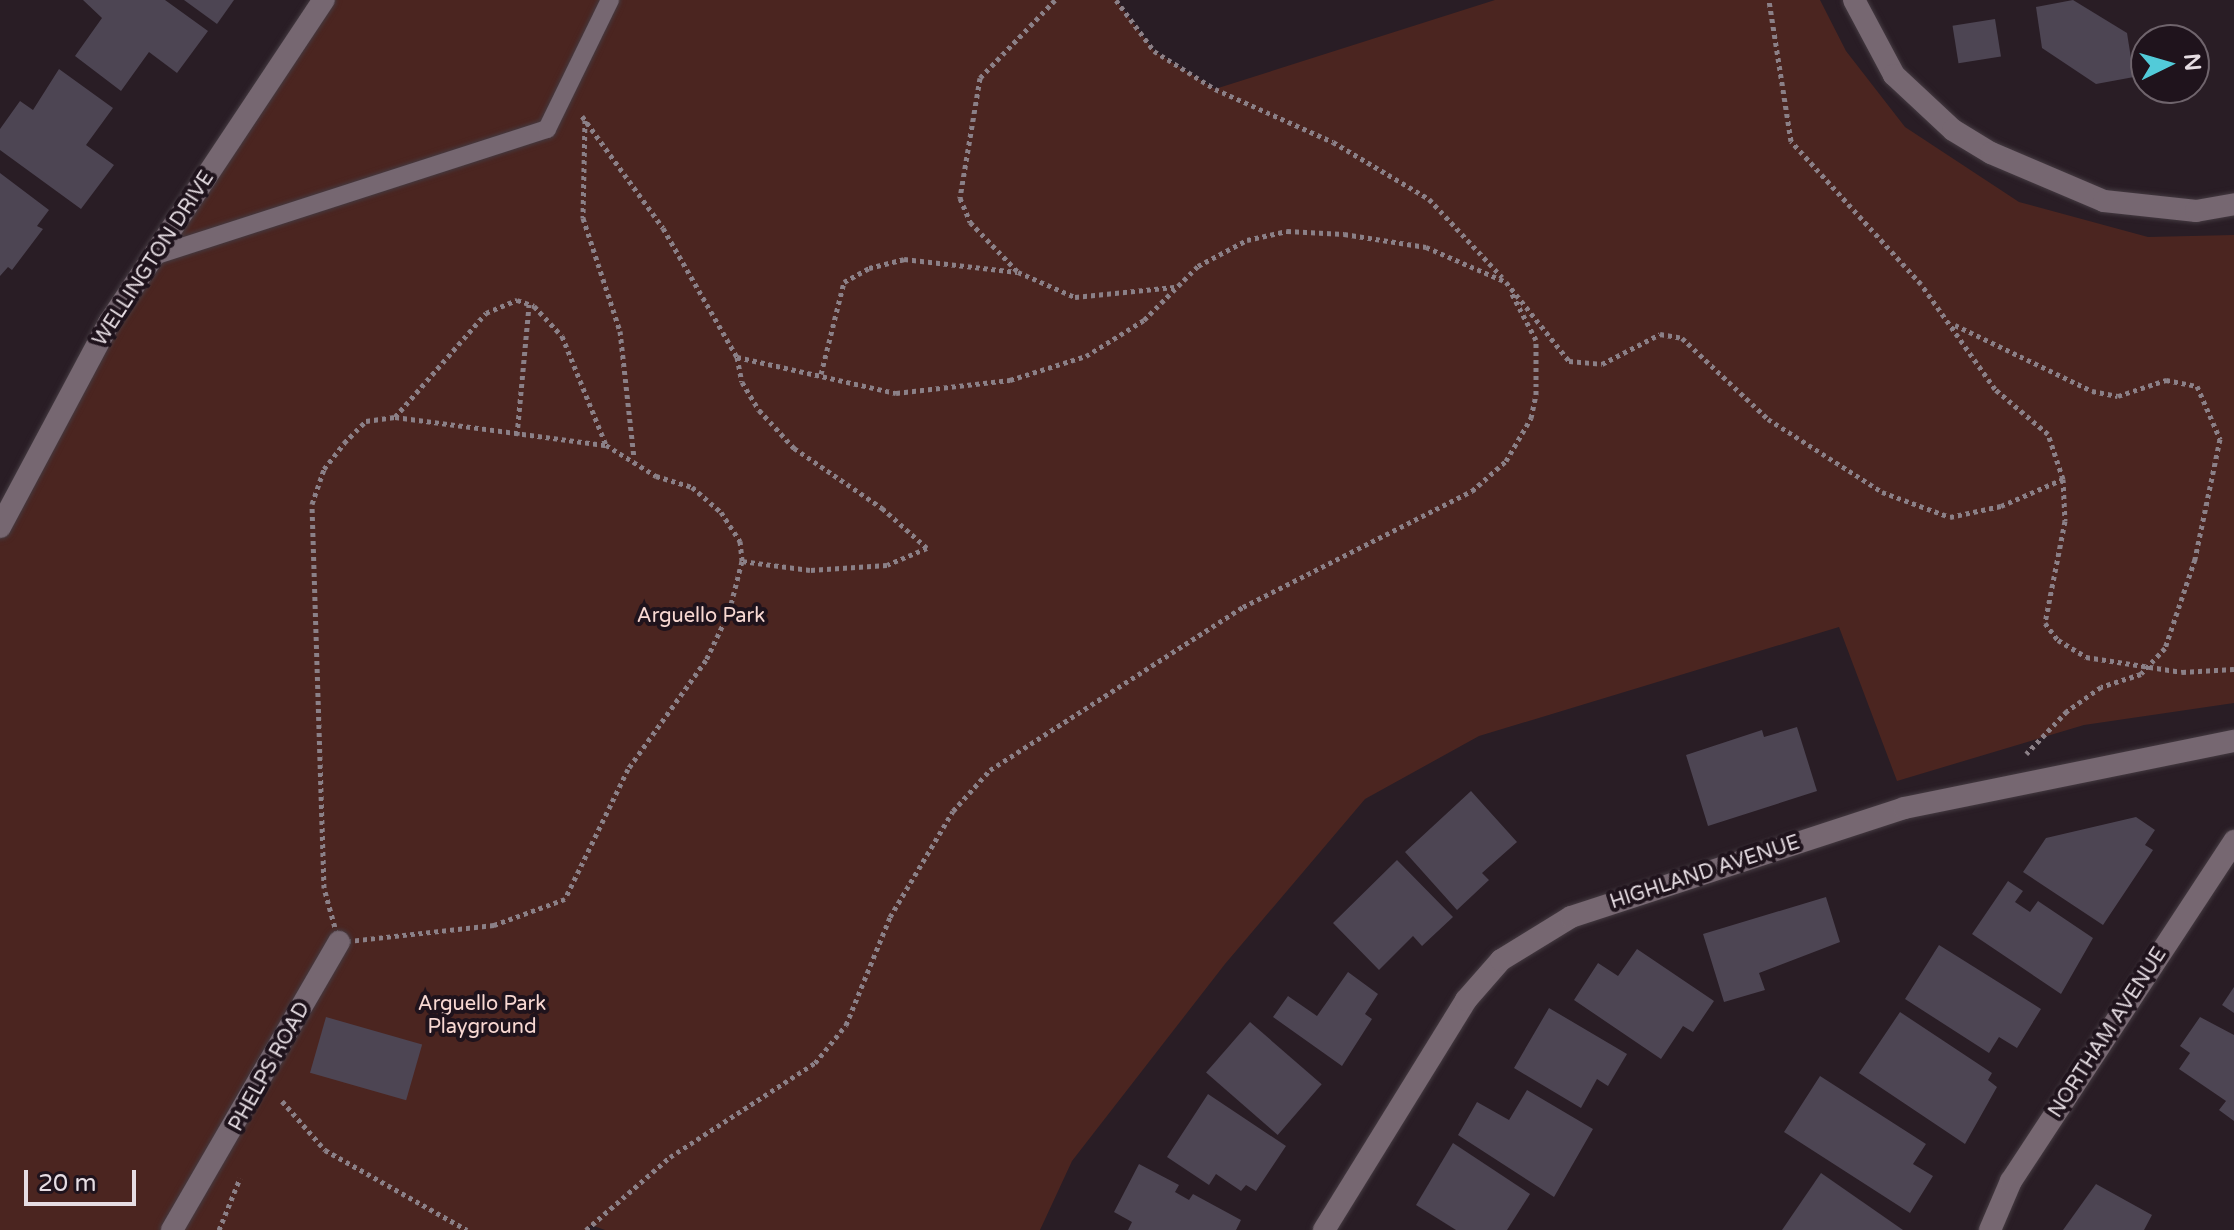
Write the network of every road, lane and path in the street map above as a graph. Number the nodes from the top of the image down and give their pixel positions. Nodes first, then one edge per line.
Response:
1 (324, 0) edge
2 (610, 0) edge
3 (1055, 0) edge
4 (1116, 0) edge
5 (1769, 0) edge
6 (1854, 0) edge
7 (565, 92) junction
8 (585, 120) junction
9 (2234, 204) edge
10 (154, 256) junction
11 (1018, 272) junction
12 (1506, 282) junction
13 (1174, 287) junction
14 (529, 304) junction
15 (1955, 325) junction
16 (737, 357) junction
17 (821, 374) junction
18 (395, 417) junction
19 (517, 435) junction
20 (606, 445) junction
21 (634, 458) junction
22 (2063, 479) junction
23 (0, 527) edge
24 (742, 561) junction
25 (2152, 667) junction
26 (2234, 669) edge
27 (2234, 741) edge
28 (2011, 788) junction
29 (2234, 841) edge
30 (339, 942) junction
31 (263, 1079) junction
32 (172, 1230) edge
33 (467, 1230) edge
34 (586, 1230) edge
35 (1324, 1230) edge
36 (1990, 1230) edge

1 - 10 street, WELLINGTON DRIVE
2 - 7 lane
3 - 11 path
4 - 12 path
5 - 15 path
6 - 9 street
7 - 8 path
7 - 10 lane
8 - 16 path
8 - 21 path
10 - 23 street, WELLINGTON DRIVE
11 - 13 path
11 - 17 path
12 - 13 path
12 - 22 path
12 - 34 path
13 - 17 path
14 - 18 path
14 - 19 path
14 - 20 path
15 - 22 path
15 - 25 path
16 - 17 path
16 - 24 path
18 - 19 path
18 - 30 path
19 - 20 path
20 - 21 path
21 - 24 path
22 - 25 path
24 - 30 path
25 - 26 path
25 - 28 path
27 - 28 street, HIGHLAND AVENUE
28 - 35 street, HIGHLAND AVENUE
29 - 36 street, NORTHAM AVENUE
30 - 31 street, PHELPS ROAD
31 - 32 street, PHELPS ROAD
31 - 33 path

